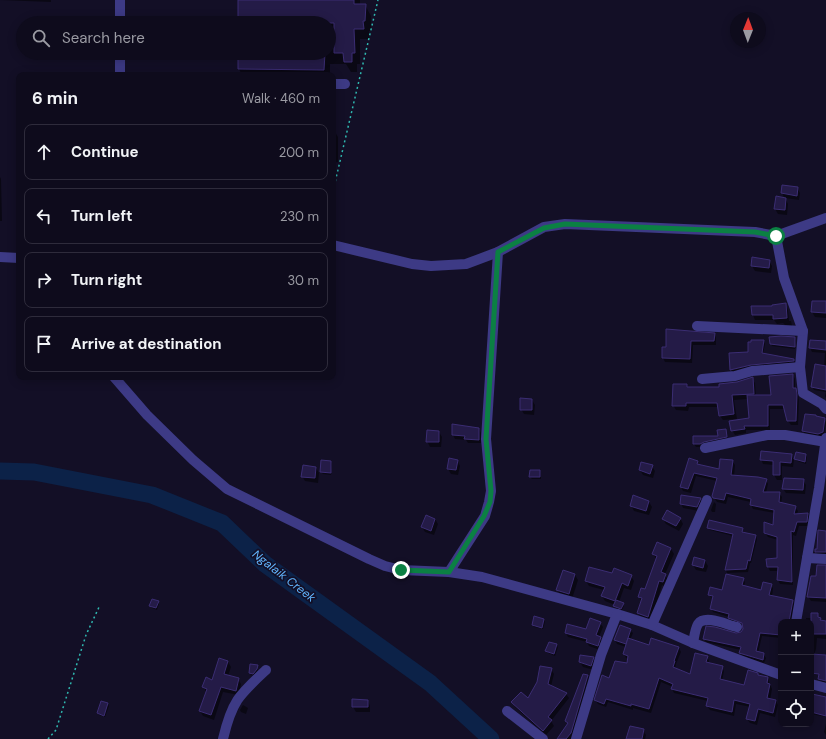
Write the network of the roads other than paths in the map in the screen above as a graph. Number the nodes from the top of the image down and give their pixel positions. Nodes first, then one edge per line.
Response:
1 (120, 0) edge
2 (120, 16) edge
3 (120, 60) edge
4 (120, 72) edge
5 (336, 84) edge
6 (345, 84) dead end
7 (826, 218) edge
8 (776, 236) junction
9 (336, 246) edge
10 (498, 252) junction
11 (0, 257) edge
12 (16, 258) edge
13 (697, 326) dead end
14 (803, 331) junction
15 (800, 367) junction
16 (702, 379) dead end
17 (117, 380) edge
18 (826, 409) edge
19 (826, 438) edge
20 (826, 442) edge
21 (704, 448) dead end
22 (823, 488) edge
23 (707, 500) dead end
24 (807, 558) junction
25 (826, 559) edge
26 (449, 572) junction
27 (617, 614) junction
28 (797, 619) edge
29 (652, 625) junction
30 (737, 627) dead end
31 (693, 643) junction
32 (266, 670) dead end
33 (778, 674) edge
34 (814, 685) edge
35 (826, 688) edge
36 (507, 711) dead end
37 (223, 739) edge
38 (543, 739) edge
39 (576, 739) edge

1 - 2 street
3 - 4 street
5 - 6 street
7 - 8 street
8 - 10 street
8 - 14 street
9 - 10 street
10 - 26 street
11 - 12 street
13 - 14 street
14 - 15 street
15 - 16 street
15 - 18 street
17 - 26 street
19 - 20 street
20 - 21 street
20 - 22 street
22 - 24 street
23 - 29 street
24 - 25 street
24 - 28 street
26 - 27 street
27 - 29 street
27 - 39 street
29 - 31 street
30 - 31 street
31 - 33 street
32 - 37 street
34 - 35 street
36 - 38 street

